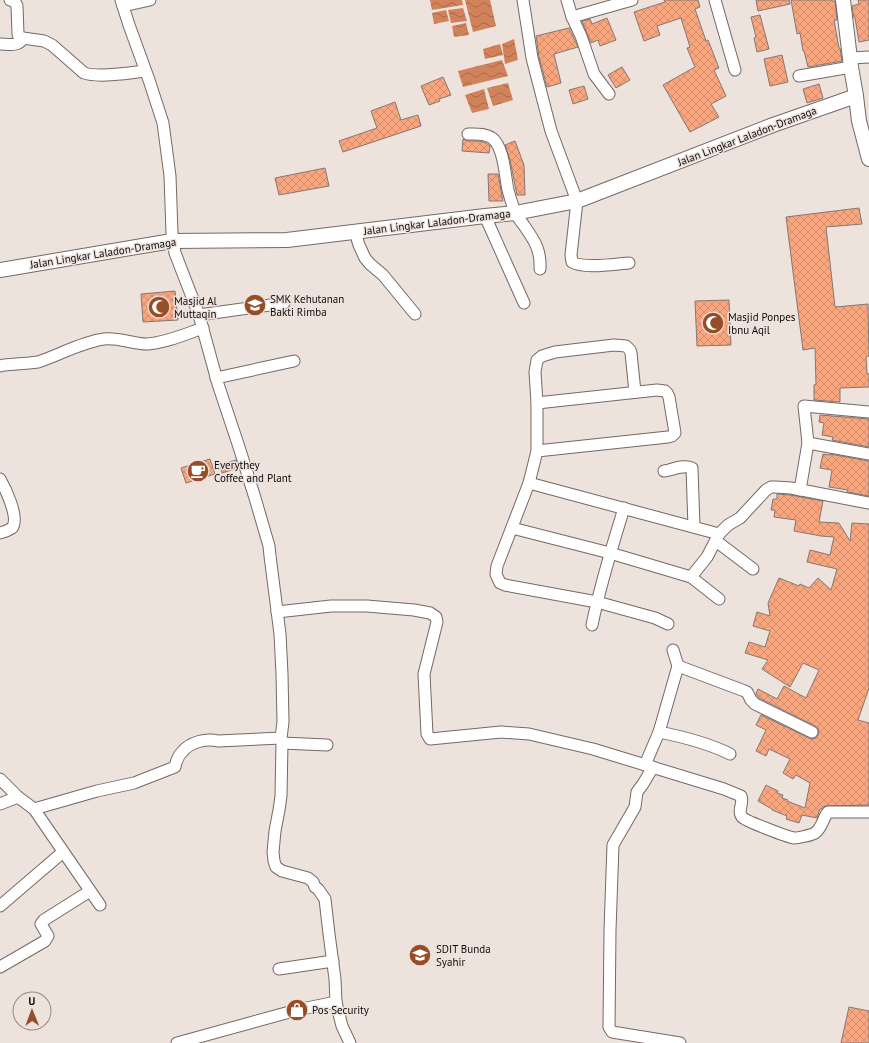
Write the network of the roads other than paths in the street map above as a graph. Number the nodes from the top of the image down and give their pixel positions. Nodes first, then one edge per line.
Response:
1 (10, 0) edge
2 (150, 0) edge
3 (522, 0) edge
4 (567, 0) edge
5 (632, 0) edge
6 (715, 0) edge
7 (843, 0) edge
8 (122, 3) edge
9 (572, 17) junction
10 (23, 38) junction
11 (0, 44) edge
12 (869, 57) edge
13 (851, 63) junction
14 (735, 70) dead end
15 (145, 71) junction
16 (799, 76) dead end
17 (608, 94) dead end
18 (856, 96) junction
19 (468, 134) dead end
20 (869, 159) edge
21 (577, 201) junction
22 (515, 213) junction
23 (485, 216) junction
24 (356, 232) junction
25 (172, 241) junction
26 (629, 263) dead end
27 (540, 269) dead end
28 (0, 270) edge
29 (284, 303) dead end
30 (524, 303) dead end
31 (415, 314) dead end
32 (200, 315) junction
33 (203, 328) junction
34 (294, 361) dead end
35 (0, 366) edge
36 (216, 378) junction
37 (635, 392) junction
38 (537, 403) junction
39 (869, 412) edge
40 (808, 444) junction
41 (537, 451) junction
42 (869, 454) edge
43 (664, 471) dead end
44 (0, 479) edge
45 (530, 483) junction
46 (800, 490) junction
47 (869, 503) edge
48 (624, 508) junction
49 (694, 526) junction
50 (512, 528) junction
51 (0, 533) edge
52 (718, 538) junction
53 (610, 552) junction
54 (753, 569) dead end
55 (691, 577) junction
56 (719, 599) dead end
57 (597, 602) junction
58 (277, 612) junction
59 (668, 624) dead end
60 (592, 626) dead end
61 (673, 650) dead end
62 (678, 666) junction
63 (659, 732) junction
64 (812, 732) dead end
65 (282, 741) junction
66 (327, 744) dead end
67 (730, 754) dead end
68 (649, 766) junction
69 (0, 780) edge
70 (18, 797) junction
71 (0, 804) edge
72 (34, 809) junction
73 (869, 812) edge
74 (63, 852) junction
75 (90, 891) junction
76 (100, 905) dead end
77 (0, 906) edge
78 (333, 961) junction
79 (0, 967) edge
80 (280, 969) dead end
81 (336, 1002) junction
82 (189, 1041) edge
83 (177, 1043) edge
84 (350, 1043) edge
85 (680, 1043) edge

1 - 10 street
2 - 8 street
3 - 21 street
4 - 9 street
5 - 9 street
6 - 14 street
7 - 13 main road
8 - 15 street
9 - 17 street
10 - 11 street
10 - 15 street
12 - 13 street
13 - 16 street
13 - 18 main road
15 - 25 street
18 - 20 main road
18 - 21 main road, Jalan Lingkar Laladon-Dramaga
19 - 22 street
21 - 22 main road, Jalan Lingkar Laladon-Dramaga
21 - 26 street
22 - 23 main road, Jalan Lingkar Laladon-Dramaga
22 - 27 street
23 - 24 main road, Jalan Lingkar Laladon-Dramaga
23 - 30 street
24 - 25 main road, Jalan Lingkar Laladon-Dramaga
24 - 31 street
25 - 28 main road, Jalan Lingkar Laladon-Dramaga
25 - 32 street
29 - 32 street
32 - 33 street
33 - 35 street
33 - 36 street
34 - 36 street
36 - 58 street
37 - 38 street
37 - 38 street
37 - 41 street
38 - 41 street
39 - 40 street
40 - 42 street
40 - 46 street
41 - 45 street
43 - 49 street
44 - 51 street
45 - 48 street
45 - 50 street
46 - 47 street
46 - 52 street
48 - 49 street
48 - 53 street
49 - 52 street
50 - 53 street
50 - 57 street
52 - 54 street
52 - 55 street
53 - 55 street
53 - 57 street
55 - 56 street
57 - 59 street
57 - 60 street
58 - 65 street
58 - 68 street
61 - 62 street
62 - 63 street
62 - 64 street
63 - 67 street
63 - 68 street
65 - 66 street
65 - 72 street
65 - 78 street
68 - 73 street
68 - 85 street
69 - 70 street
70 - 71 street
70 - 72 street
72 - 74 street
74 - 75 street
74 - 77 street
75 - 76 street
75 - 79 street
78 - 80 street
78 - 81 street
81 - 82 street
81 - 84 street
82 - 83 street

